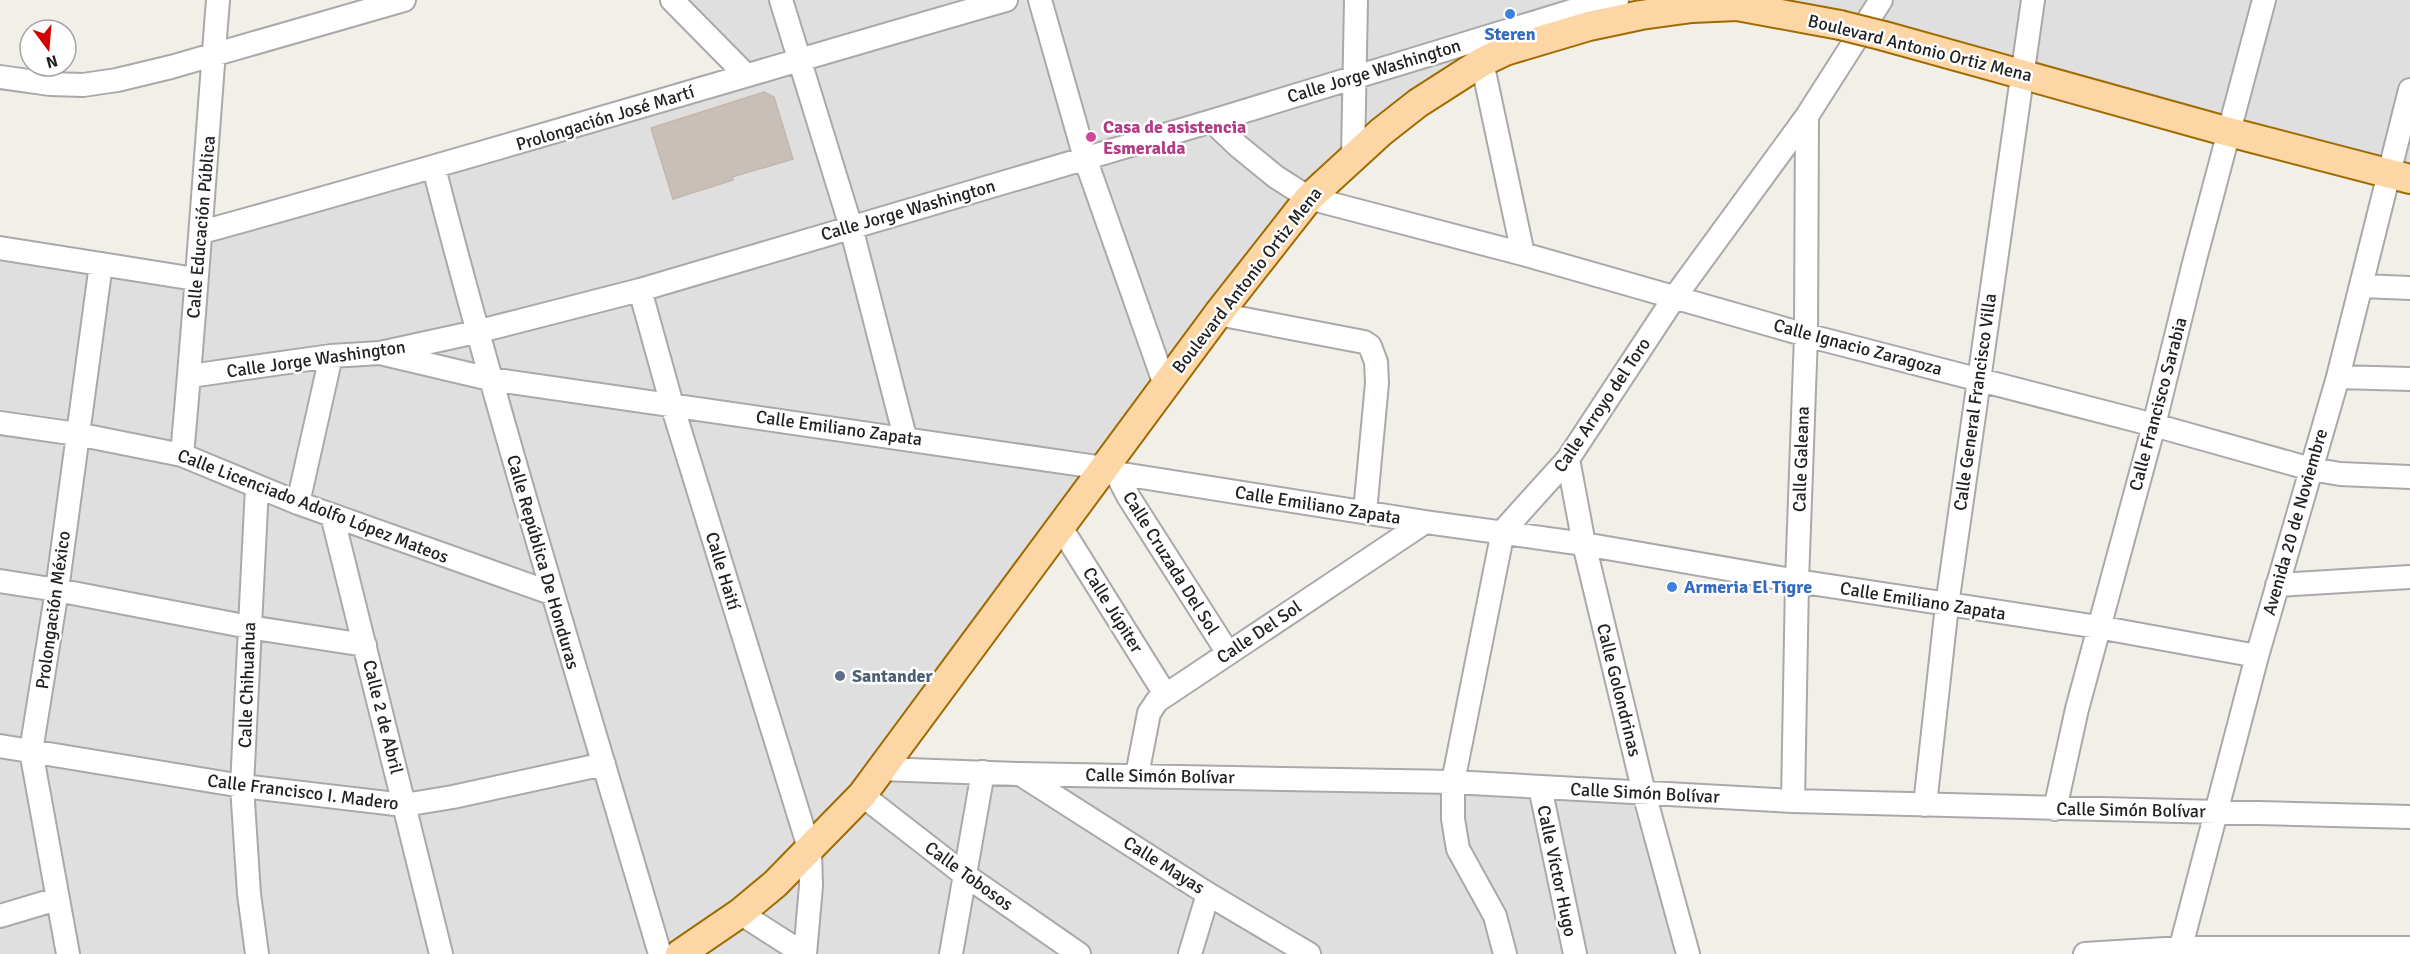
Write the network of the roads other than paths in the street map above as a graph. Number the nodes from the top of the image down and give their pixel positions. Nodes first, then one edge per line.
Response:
1 (218, 0) edge
2 (404, 0) edge
3 (672, 0) edge
4 (780, 0) edge
5 (1006, 0) edge
6 (1040, 0) edge
7 (1356, 0) edge
8 (1617, 0) edge
9 (1881, 0) edge
10 (2033, 0) edge
11 (2264, 0) edge
12 (1739, 3) edge
13 (1586, 11) edge
14 (213, 54) junction
15 (798, 59) junction
16 (1482, 62) junction
17 (2022, 73) junction
18 (746, 75) junction
19 (1356, 75) junction
20 (0, 77) edge
21 (2410, 90) edge
22 (2407, 114) edge
23 (1807, 116) junction
24 (1212, 121) junction
25 (2229, 132) junction
26 (1353, 156) junction
27 (1085, 158) junction
28 (434, 168) junction
29 (2400, 177) edge
30 (1309, 198) junction
31 (852, 227) junction
32 (202, 232) junction
33 (0, 248) edge
34 (1523, 254) junction
35 (101, 264) junction
36 (195, 279) junction
37 (2362, 286) junction
38 (2410, 288) edge
39 (640, 290) junction
40 (1674, 298) junction
41 (1218, 314) junction
42 (476, 332) junction
43 (1806, 334) junction
44 (380, 353) junction
45 (332, 356) junction
46 (190, 376) junction
47 (2338, 377) junction
48 (490, 379) junction
49 (1979, 379) junction
50 (2410, 379) edge
51 (1165, 385) junction
52 (672, 405) junction
53 (0, 423) edge
54 (2154, 425) junction
55 (77, 434) junction
56 (905, 437) junction
57 (182, 454) junction
58 (1568, 459) junction
59 (2311, 469) junction
60 (1110, 470) junction
61 (2410, 477) edge
62 (257, 487) junction
63 (298, 503) junction
64 (1365, 512) junction
65 (332, 515) junction
66 (1425, 522) junction
67 (1060, 526) junction
68 (1503, 531) junction
69 (1584, 544) junction
70 (2410, 577) edge
71 (0, 581) edge
72 (1797, 581) junction
73 (2277, 585) junction
74 (57, 590) junction
75 (551, 593) junction
76 (1947, 605) junction
77 (249, 627) junction
78 (2098, 627) junction
79 (365, 645) junction
80 (1228, 653) junction
81 (2257, 656) junction
82 (1165, 694) junction
83 (0, 746) edge
84 (31, 751) junction
85 (604, 764) junction
86 (881, 769) junction
87 (983, 772) junction
88 (1019, 774) junction
89 (1137, 775) junction
90 (1453, 782) junction
91 (242, 786) junction
92 (1540, 787) junction
93 (1644, 793) junction
94 (862, 795) junction
95 (1793, 801) junction
96 (404, 805) junction
97 (1925, 805) junction
98 (2055, 809) junction
99 (2216, 811) junction
100 (2410, 817) edge
101 (810, 851) junction
102 (964, 875) junction
103 (1208, 894) junction
104 (57, 899) junction
105 (740, 913) junction
106 (0, 916) edge
107 (2410, 948) edge
108 (2180, 951) edge
109 (68, 954) edge
110 (258, 954) edge
111 (441, 954) edge
112 (660, 954) edge
113 (680, 954) edge
114 (805, 954) edge
115 (951, 954) edge
116 (1079, 954) edge
117 (1190, 954) edge
118 (1309, 954) edge
119 (1505, 954) edge
120 (1575, 954) edge
121 (1688, 954) edge
122 (2085, 954) edge

1 - 14 street, Calle Educación Pública
2 - 14 street
3 - 18 street
4 - 15 street
5 - 15 street, Prolongación José Martí
6 - 27 street
7 - 19 street
8 - 13 street, Calle Jorge Washington
9 - 23 street, Calle Arroyo del Toro
10 - 17 street, Calle General Francisco Villa
11 - 25 street, Calle Francisco Sarabia
12 - 13 main road, Boulevard Antonio Ortiz Mena
12 - 17 main road, Boulevard Antonio Ortiz Mena, bridge
13 - 16 main road, Boulevard Antonio Ortiz Mena
13 - 19 street, Calle Jorge Washington
14 - 20 street
14 - 32 street, Calle Educación Pública
15 - 18 street, Prolongación José Martí
15 - 31 street
16 - 26 main road, Boulevard Antonio Ortiz Mena
16 - 34 street
17 - 25 main road, Boulevard Antonio Ortiz Mena
17 - 49 street, Calle General Francisco Villa
18 - 28 street, Prolongación José Martí
19 - 24 street, Calle Jorge Washington
19 - 26 street
21 - 22 street, Avenida 20 de Noviembre
22 - 29 street, Avenida 20 de Noviembre
23 - 40 street, Calle Arroyo del Toro
23 - 43 street, Calle Galeana
24 - 27 street, Calle Jorge Washington
24 - 30 street, Calle Ignacio Zaragoza
25 - 29 main road, Boulevard Antonio Ortiz Mena
25 - 54 street, Calle Francisco Sarabia
26 - 30 main road, Boulevard Antonio Ortiz Mena
27 - 31 street, Calle Jorge Washington
27 - 51 street
28 - 32 street, Prolongación José Martí
28 - 42 street, Calle República De Honduras
29 - 37 street, Avenida 20 de Noviembre
30 - 34 street, Calle Ignacio Zaragoza
30 - 41 main road, Boulevard Antonio Ortiz Mena
31 - 39 street, Calle Jorge Washington
31 - 56 street
32 - 36 street, Calle Educación Pública
33 - 35 street
34 - 40 street, Calle Ignacio Zaragoza
35 - 36 street
35 - 55 street, Prolongación México
36 - 46 street, Calle Educación Pública
37 - 38 street
37 - 47 street, Avenida 20 de Noviembre
39 - 42 street, Calle Jorge Washington
39 - 52 street, Calle Haití
40 - 43 street, Calle Ignacio Zaragoza
40 - 58 street, Calle Arroyo del Toro
41 - 51 main road, Boulevard Antonio Ortiz Mena
41 - 64 street
42 - 44 street, Calle Jorge Washington
42 - 48 street, Calle República De Honduras
43 - 49 street, Calle Ignacio Zaragoza
43 - 72 street, Calle Galeana
44 - 45 street, Calle Jorge Washington
44 - 48 street, Calle Emiliano Zapata
45 - 46 street, Calle Jorge Washington
45 - 63 street
46 - 57 street, Calle Educación Pública
47 - 50 street
47 - 59 street, Avenida 20 de Noviembre
48 - 52 street, Calle Emiliano Zapata
48 - 75 street, Calle República De Honduras
49 - 54 street, Calle Ignacio Zaragoza
49 - 76 street, Calle General Francisco Villa
51 - 60 main road, Boulevard Antonio Ortiz Mena
52 - 56 street, Calle Emiliano Zapata
52 - 101 street, Calle Haití
53 - 55 street, Calle Licenciado Adolfo López Mateos
54 - 59 street, Calle Ignacio Zaragoza
54 - 78 street, Calle Francisco Sarabia
55 - 57 street, Calle Licenciado Adolfo López Mateos
55 - 74 street, Prolongación México
56 - 60 street, Calle Emiliano Zapata
57 - 62 street, Calle Licenciado Adolfo López Mateos
58 - 68 street, Calle Arroyo del Toro
58 - 69 street, Calle Golondrinas
59 - 61 street, Calle Ignacio Zaragoza
59 - 73 street, Avenida 20 de Noviembre
60 - 64 street, Calle Emiliano Zapata
60 - 67 main road, Boulevard Antonio Ortiz Mena
60 - 80 street, Calle Cruzada Del Sol
62 - 63 street, Calle Licenciado Adolfo López Mateos
62 - 77 street, Calle Chihuahua
63 - 65 street, Calle Licenciado Adolfo López Mateos
64 - 66 street, Calle Emiliano Zapata
65 - 75 street, Calle Licenciado Adolfo López Mateos
65 - 79 street, Calle 2 de Abril
66 - 68 street, Calle Emiliano Zapata
66 - 80 street, Calle Del Sol
67 - 82 street, Calle Júpiter
67 - 86 main road, Boulevard Antonio Ortiz Mena
68 - 69 street, Calle Emiliano Zapata
68 - 90 street
69 - 72 street, Calle Emiliano Zapata
69 - 93 street, Calle Golondrinas
70 - 73 street
71 - 74 street
72 - 76 street, Calle Emiliano Zapata
72 - 95 street, Calle Galeana
73 - 81 street, Avenida 20 de Noviembre
74 - 77 street
74 - 84 street, Prolongación México
75 - 85 street, Calle República De Honduras
76 - 78 street, Calle Emiliano Zapata
76 - 97 street, Calle General Francisco Villa
77 - 79 street
77 - 91 street, Calle Chihuahua
78 - 81 street, Calle Emiliano Zapata
78 - 98 street, Calle Francisco Sarabia
79 - 96 street, Calle 2 de Abril
80 - 82 street, Calle Del Sol
81 - 99 street, Avenida 20 de Noviembre
82 - 89 street, Calle Del Sol
83 - 84 street, Calle Francisco I. Madero
84 - 91 street, Calle Francisco I. Madero
84 - 104 street, Prolongación México
85 - 96 street, Calle Francisco I. Madero
85 - 112 street, Calle República De Honduras
86 - 87 street, Calle Simón Bolívar
86 - 94 main road, Boulevard Antonio Ortiz Mena
87 - 88 street, Calle Simón Bolívar
87 - 102 street
88 - 89 street, Calle Simón Bolívar
88 - 103 street, Calle Mayas
89 - 90 street, Calle Simón Bolívar
90 - 92 street, Calle Simón Bolívar
90 - 119 street
91 - 96 street, Calle Francisco I. Madero
91 - 110 street, Calle Chihuahua
92 - 93 street, Calle Simón Bolívar
92 - 120 street, Calle Víctor Hugo
93 - 95 street, Calle Simón Bolívar
93 - 121 street, Calle Golondrinas
94 - 101 main road, Boulevard Antonio Ortiz Mena
94 - 102 street, Calle Tobosos
95 - 97 street, Calle Simón Bolívar
96 - 111 street, Calle 2 de Abril
97 - 98 street, Calle Simón Bolívar
98 - 99 street, Calle Simón Bolívar
99 - 100 street, Calle Simón Bolívar
99 - 108 street, Avenida 20 de Noviembre
101 - 105 main road, Boulevard Antonio Ortiz Mena
101 - 114 street, Calle Haití
102 - 115 street
102 - 116 street, Calle Tobosos
103 - 117 street
103 - 118 street, Calle Mayas
104 - 106 street
104 - 109 street, Prolongación México
105 - 113 main road, Boulevard Antonio Ortiz Mena
105 - 114 street
107 - 108 street
108 - 122 street

